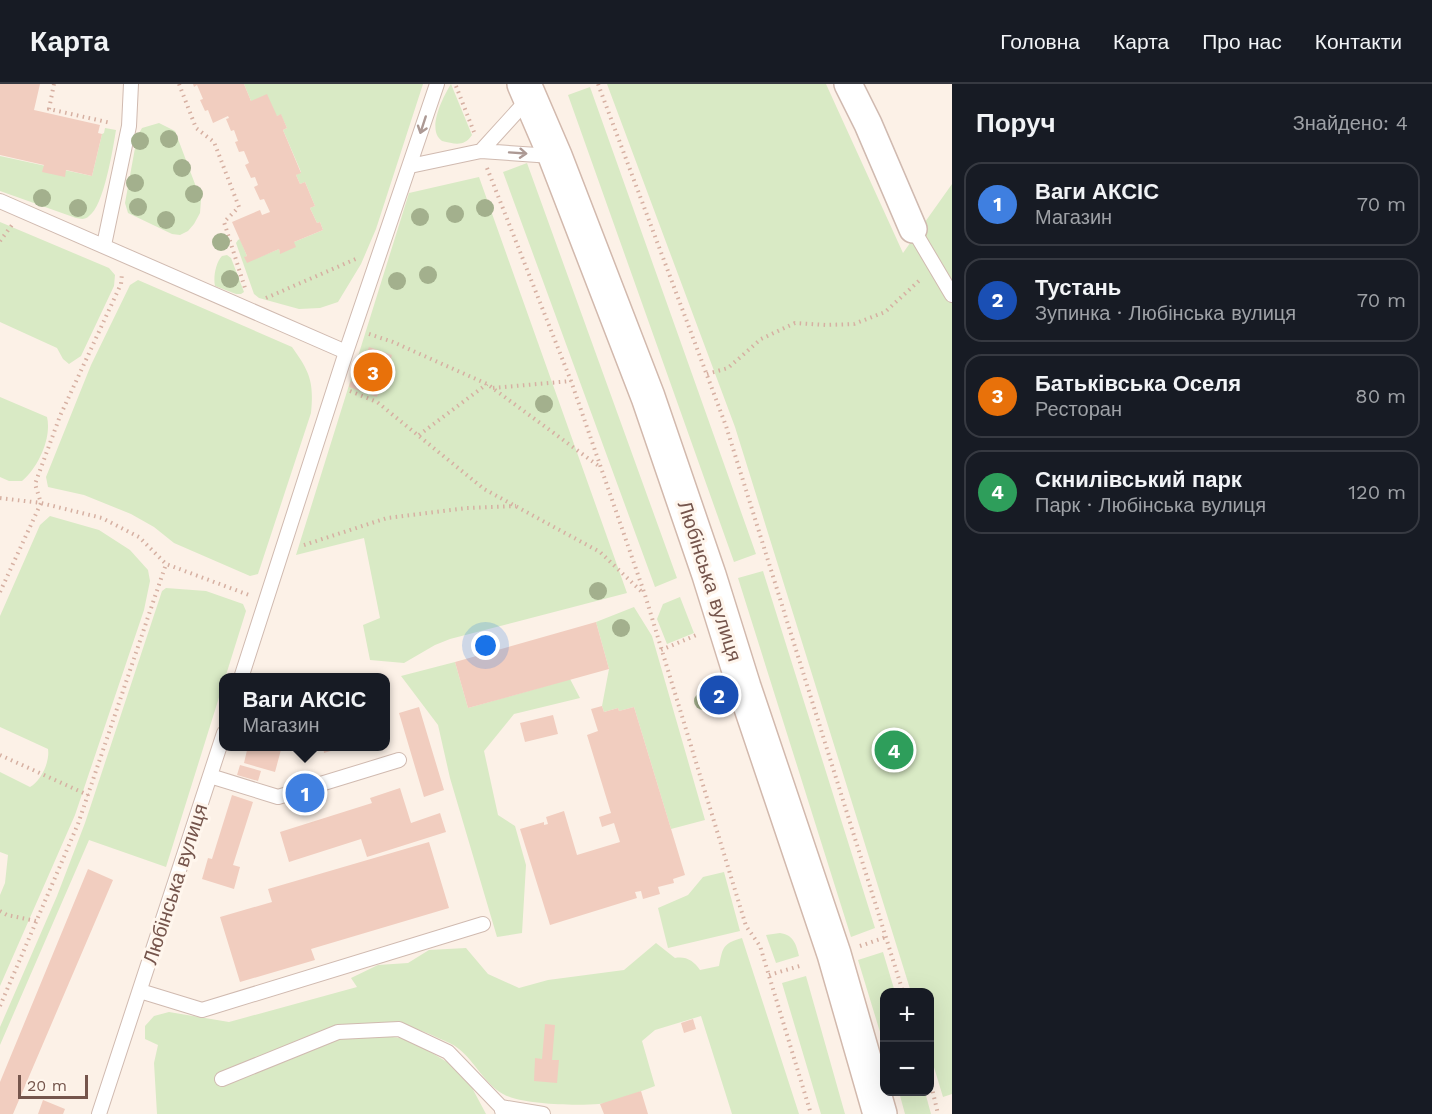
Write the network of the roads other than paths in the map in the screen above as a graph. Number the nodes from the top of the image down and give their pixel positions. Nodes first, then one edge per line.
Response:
1 (131, 84) edge
2 (437, 84) edge
3 (848, 84) edge
4 (527, 90) edge
5 (480, 149) junction
6 (555, 156) junction
7 (410, 166) junction
8 (0, 201) edge
9 (913, 229) joint
10 (104, 245) junction
11 (952, 295) edge
12 (346, 352) junction
13 (243, 673) edge
14 (219, 748) edge
15 (399, 760) dead end
16 (210, 776) junction
17 (483, 924) dead end
18 (140, 992) junction
19 (222, 1079) dead end
20 (502, 1111) edge
21 (99, 1114) edge
22 (543, 1114) edge
23 (880, 1114) edge

1 - 10 lane
2 -> 7 lane
3 - 9 street
4 - 5 lane, Любінська вулиця
4 - 6 main road, Любінська вулиця
5 -> 6 lane
5 - 7 lane
6 - 23 main road, Любінська вулиця
7 - 12 lane
8 - 10 lane
9 - 11 lane
10 - 12 lane
12 - 13 lane
14 - 16 lane, Любінська вулиця
15 - 16 lane
16 - 18 lane, Любінська вулиця
17 - 18 lane
18 - 21 lane, Любінська вулиця
19 - 20 lane
20 - 22 lane

